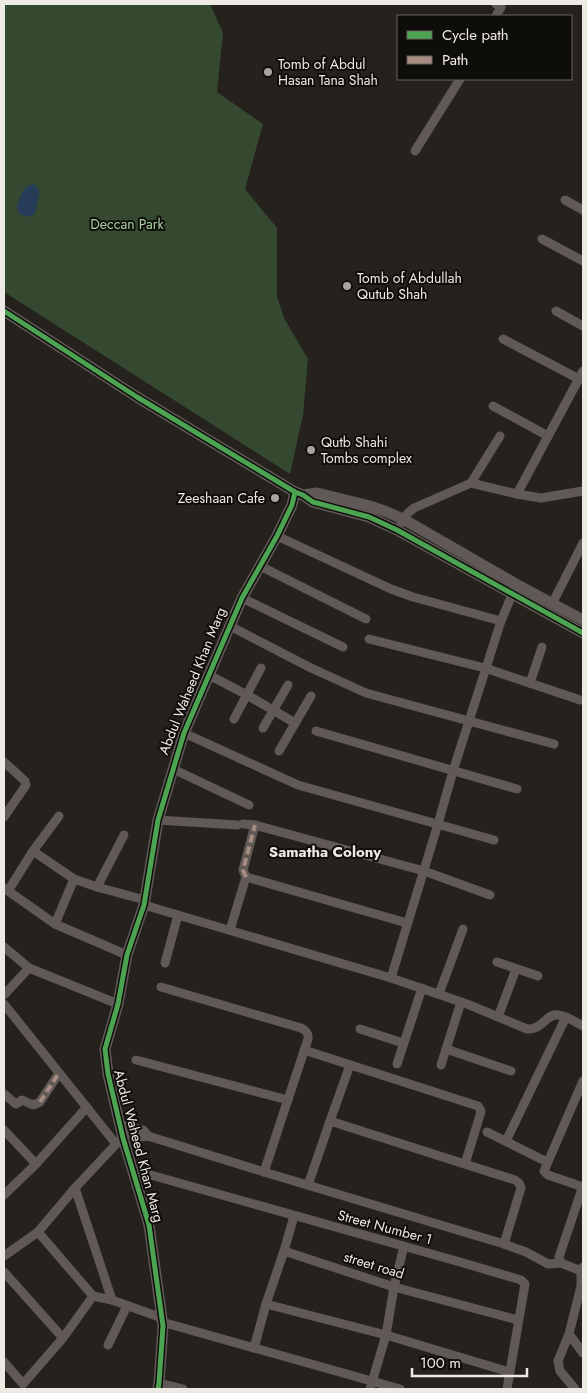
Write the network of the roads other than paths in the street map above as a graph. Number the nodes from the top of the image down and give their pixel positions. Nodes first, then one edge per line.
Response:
1 (496, 4) edge
2 (497, 15) edge
3 (459, 80) edge
4 (415, 151) dead end
5 (565, 200) dead end
6 (583, 210) edge
7 (542, 239) dead end
8 (583, 261) edge
9 (4, 311) edge
10 (556, 311) dead end
11 (583, 326) edge
12 (504, 339) dead end
13 (581, 375) edge
14 (493, 406) dead end
15 (500, 436) dead end
16 (548, 436) junction
17 (583, 482) edge
18 (471, 483) junction
19 (581, 491) edge
20 (299, 493) junction
21 (517, 494) junction
22 (403, 519) junction
23 (398, 530) junction
24 (277, 536) junction
25 (583, 543) edge
26 (260, 566) junction
27 (514, 589) junction
28 (242, 598) junction
29 (552, 604) junction
30 (366, 619) dead end
31 (583, 620) edge
32 (501, 621) junction
33 (230, 626) junction
34 (583, 633) edge
35 (369, 639) dead end
36 (343, 647) dead end
37 (542, 647) dead end
38 (261, 668) dead end
39 (486, 668) junction
40 (209, 675) junction
41 (530, 683) junction
42 (288, 685) dead end
43 (247, 695) junction
44 (311, 696) dead end
45 (580, 700) dead end
46 (273, 711) junction
47 (234, 719) dead end
48 (469, 721) junction
49 (295, 723) junction
50 (263, 728) dead end
51 (316, 732) dead end
52 (184, 733) junction
53 (554, 744) dead end
54 (279, 751) dead end
55 (4, 762) edge
56 (174, 769) junction
57 (453, 772) junction
58 (517, 789) dead end
59 (249, 805) dead end
60 (59, 816) dead end
61 (4, 817) edge
62 (158, 820) junction
63 (255, 824) junction
64 (438, 824) junction
65 (124, 835) dead end
66 (494, 840) dead end
67 (33, 852) junction
68 (424, 871) junction
69 (246, 877) junction
70 (74, 879) junction
71 (97, 887) junction
72 (6, 890) edge
73 (490, 895) dead end
74 (144, 903) junction
75 (178, 915) junction
76 (407, 923) junction
77 (55, 924) junction
78 (230, 930) junction
79 (462, 930) dead end
80 (4, 947) edge
81 (127, 955) junction
82 (497, 962) dead end
83 (165, 963) dead end
84 (29, 968) junction
85 (516, 968) junction
86 (538, 976) dead end
87 (391, 978) junction
88 (161, 987) dead end
89 (422, 988) junction
90 (439, 994) junction
91 (4, 996) edge
92 (461, 1002) junction
93 (4, 1004) edge
94 (118, 1004) junction
95 (498, 1017) junction
96 (566, 1017) junction
97 (583, 1026) edge
98 (360, 1029) dead end
99 (404, 1043) junction
100 (446, 1049) junction
101 (304, 1050) junction
102 (136, 1060) dead end
103 (397, 1064) dead end
104 (350, 1065) junction
105 (441, 1065) dead end
106 (511, 1071) dead end
107 (59, 1073) junction
108 (583, 1081) edge
109 (4, 1094) edge
110 (288, 1100) junction
111 (87, 1107) junction
112 (330, 1121) junction
113 (4, 1130) edge
114 (487, 1132) dead end
115 (120, 1135) junction
116 (506, 1141) junction
117 (547, 1162) junction
118 (36, 1164) junction
119 (465, 1164) junction
120 (133, 1170) junction
121 (264, 1172) junction
122 (308, 1185) junction
123 (583, 1187) edge
124 (75, 1188) junction
125 (4, 1195) edge
126 (579, 1209) edge
127 (294, 1216) junction
128 (38, 1232) junction
129 (504, 1244) junction
130 (404, 1246) junction
131 (284, 1251) junction
132 (4, 1256) edge
133 (561, 1263) junction
134 (582, 1269) edge
135 (4, 1272) edge
136 (394, 1286) junction
137 (582, 1287) edge
138 (92, 1296) junction
139 (112, 1300) junction
140 (270, 1305) junction
141 (127, 1306) junction
142 (162, 1320) junction
143 (518, 1320) junction
144 (568, 1334) junction
145 (386, 1335) junction
146 (63, 1338) junction
147 (108, 1345) dead end
148 (254, 1348) junction
149 (583, 1353) edge
150 (4, 1362) edge
151 (510, 1372) junction
152 (371, 1385) edge
153 (158, 1386) edge
154 (183, 1389) edge
155 (400, 1389) edge
156 (507, 1389) edge
157 (576, 1389) edge

1 - 2 street
3 - 4 street
5 - 6 street
7 - 8 street
9 - 20 street
10 - 11 street
12 - 13 street
13 - 16 street
14 - 16 street
15 - 18 street
16 - 21 street
17 - 19 street
18 - 21 street
18 - 22 street
19 - 21 street
20 - 22 street
20 - 23 street
20 - 24 street, Abdul Waheed Khan Marg
22 - 23 street
22 - 27 street
23 - 27 street
24 - 26 street, Abdul Waheed Khan Marg
24 - 32 street
25 - 29 street
26 - 28 street, Abdul Waheed Khan Marg
26 - 30 street
27 - 29 street
27 - 32 street
27 - 34 street
28 - 33 street, Abdul Waheed Khan Marg
28 - 36 street
29 - 31 street
32 - 39 street
33 - 40 street, Abdul Waheed Khan Marg
33 - 48 street
35 - 39 street
37 - 41 street
38 - 43 street
39 - 41 street
39 - 48 street
40 - 43 street
40 - 52 street, Abdul Waheed Khan Marg
41 - 45 street
42 - 46 street
43 - 46 street
43 - 47 street
44 - 49 street
46 - 49 street
46 - 50 street
48 - 53 street
48 - 57 street
49 - 54 street
51 - 57 street
52 - 56 street, Abdul Waheed Khan Marg
52 - 64 street
55 - 61 street
56 - 59 street
56 - 62 street, Abdul Waheed Khan Marg
57 - 58 street
57 - 64 street
60 - 67 street
62 - 63 street
62 - 74 street, Abdul Waheed Khan Marg
63 - 68 street
63 - 69 street
64 - 66 street
64 - 68 street
65 - 71 street
67 - 70 street
67 - 72 street
68 - 73 street
68 - 76 street
69 - 76 street
69 - 78 street
70 - 71 street
70 - 77 street
71 - 74 street
72 - 77 street
74 - 75 street
74 - 81 street, Abdul Waheed Khan Marg
75 - 78 street
75 - 83 street
76 - 87 street
77 - 81 street
78 - 87 street
79 - 90 street
80 - 84 street
81 - 94 street, Abdul Waheed Khan Marg
82 - 85 street
84 - 91 street
84 - 94 street
85 - 86 street
85 - 95 street
87 - 89 street
88 - 101 street
89 - 90 street
89 - 99 street
90 - 92 street
92 - 95 street
92 - 100 street
93 - 107 street
94 - 115 street, Abdul Waheed Khan Marg
95 - 96 street
96 - 97 street
96 - 116 street
98 - 99 street
99 - 103 street
100 - 105 street
100 - 106 street
101 - 104 street
101 - 110 street
102 - 110 street
104 - 112 street
104 - 119 street
107 - 109 street
107 - 111 street
108 - 117 street
110 - 121 street
111 - 115 street
111 - 118 street
112 - 119 street
112 - 122 street
113 - 118 street
114 - 116 street
115 - 120 street, Abdul Waheed Khan Marg
115 - 121 street
115 - 124 street
116 - 117 street
117 - 123 street
118 - 125 street
119 - 129 street
120 - 127 street, Street Number 1
120 - 142 street, Abdul Waheed Khan Marg
121 - 122 street
122 - 129 street
123 - 126 street
124 - 128 street
124 - 139 street
126 - 133 street
127 - 130 street, Street Number 1
127 - 131 street
128 - 132 street
128 - 138 street
129 - 133 street
130 - 136 street
130 - 143 street, Street Number 1
131 - 136 street, street road
131 - 140 street
133 - 134 street
134 - 137 street
135 - 146 street
136 - 143 street, street road
136 - 145 street
137 - 144 street
138 - 139 street
138 - 146 street
139 - 141 street
140 - 145 street
140 - 148 street
141 - 142 street
141 - 147 street
142 - 148 street
142 - 153 street, Abdul Waheed Khan Marg
143 - 151 street, Street Number 1
144 - 149 street
144 - 157 street
145 - 151 street
145 - 152 street
146 - 150 street
148 - 152 street
151 - 156 street, Street Number 1
152 - 155 street
153 - 154 street

